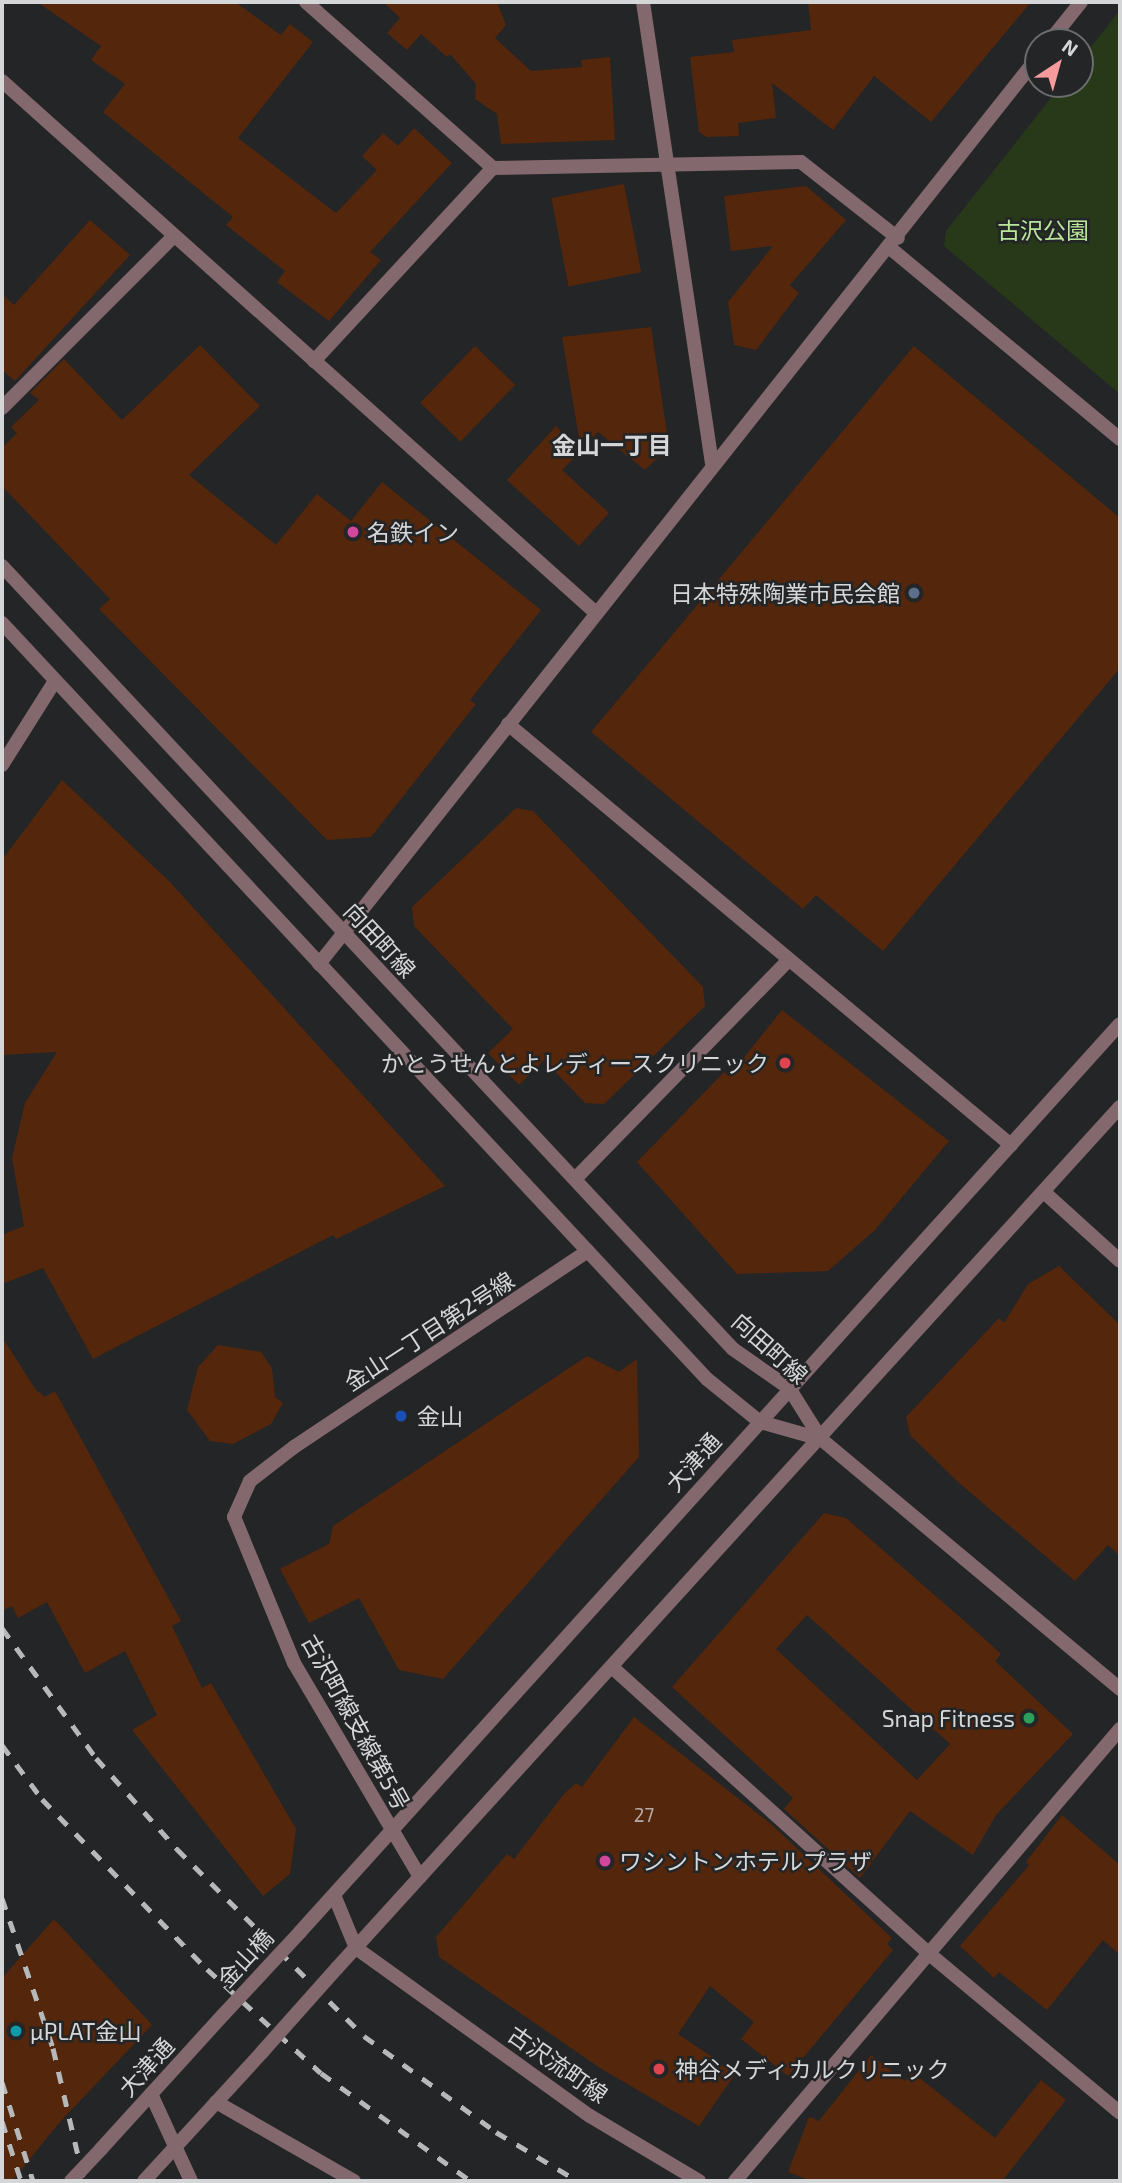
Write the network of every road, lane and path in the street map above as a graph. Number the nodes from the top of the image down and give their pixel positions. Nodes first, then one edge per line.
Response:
1 (306, 2) edge
2 (643, 2) edge
3 (1081, 2) edge
4 (1060, 28) edge
5 (1024, 75) edge
6 (2, 81) edge
7 (667, 163) junction
8 (493, 168) junction
9 (174, 236) junction
10 (894, 243) junction
11 (314, 361) junction
12 (2, 408) edge
13 (1120, 439) edge
14 (712, 464) junction
15 (2, 566) edge
16 (596, 613) junction
17 (2, 623) edge
18 (55, 681) junction
19 (508, 724) junction
20 (2, 765) edge
21 (342, 933) junction
22 (787, 962) junction
23 (319, 964) junction
24 (1120, 1024) edge
25 (1120, 1107) edge
26 (1011, 1145) junction
27 (575, 1179) junction
28 (1045, 1193) junction
29 (588, 1251) junction
30 (1120, 1261) edge
31 (789, 1388) junction
32 (760, 1422) junction
33 (821, 1439) junction
34 (234, 1517) joint
35 (613, 1668) junction
36 (1120, 1689) edge
37 (1120, 1729) edge
38 (391, 1831) junction
39 (420, 1877) junction
40 (334, 1895) junction
41 (300, 1932) joint
42 (356, 1948) junction
43 (927, 1952) junction
44 (223, 2015) joint
45 (151, 2094) junction
46 (216, 2102) junction
47 (1120, 2113) edge
48 (175, 2148) junction
49 (71, 2181) edge
50 (144, 2181) edge
51 (191, 2181) edge
52 (354, 2181) edge
53 (699, 2181) edge
54 (734, 2181) edge

1 - 8 street
2 - 7 street
3 - 4 street
5 - 10 street
6 - 9 street
7 - 8 street
7 - 10 street
7 - 14 street
8 - 11 street
9 - 11 street
9 - 12 street
10 - 13 street
10 - 14 street
11 - 16 street
14 - 16 street
15 - 21 street, 向田町線
16 - 19 street
17 - 18 street
18 - 20 street
18 - 23 street
19 - 21 street
19 - 22 street
21 - 23 street
21 - 27 street, 向田町線
22 - 26 street
22 - 27 street
23 - 29 street
24 - 26 street, 大津通
25 - 28 street
26 - 31 street, 大津通
27 - 31 street, 向田町線
28 - 30 street
28 - 33 street
29 - 32 street
29 - 34 street, 金山一丁目第2号線
31 - 32 street, 大津通
31 - 33 street, 向田町線
32 - 33 street
32 - 38 street, 大津通
33 - 35 street
33 - 36 street
34 - 38 street, 古沢町線支線第5号
35 - 39 street
35 - 43 street
37 - 43 street
38 - 39 street, 古沢町線支線第5号
38 - 40 street, 大津通
39 - 42 street
40 - 41 street, 大津通
40 - 42 street
41 - 44 street, 金山橋, bridge
42 - 46 street, bridge
42 - 53 street, 古沢流町線
43 - 47 street
43 - 54 street
44 - 45 street, 大津通
45 - 48 street
45 - 49 street, 大津通, bridge
46 - 48 street
46 - 52 street
48 - 50 street
48 - 51 street

